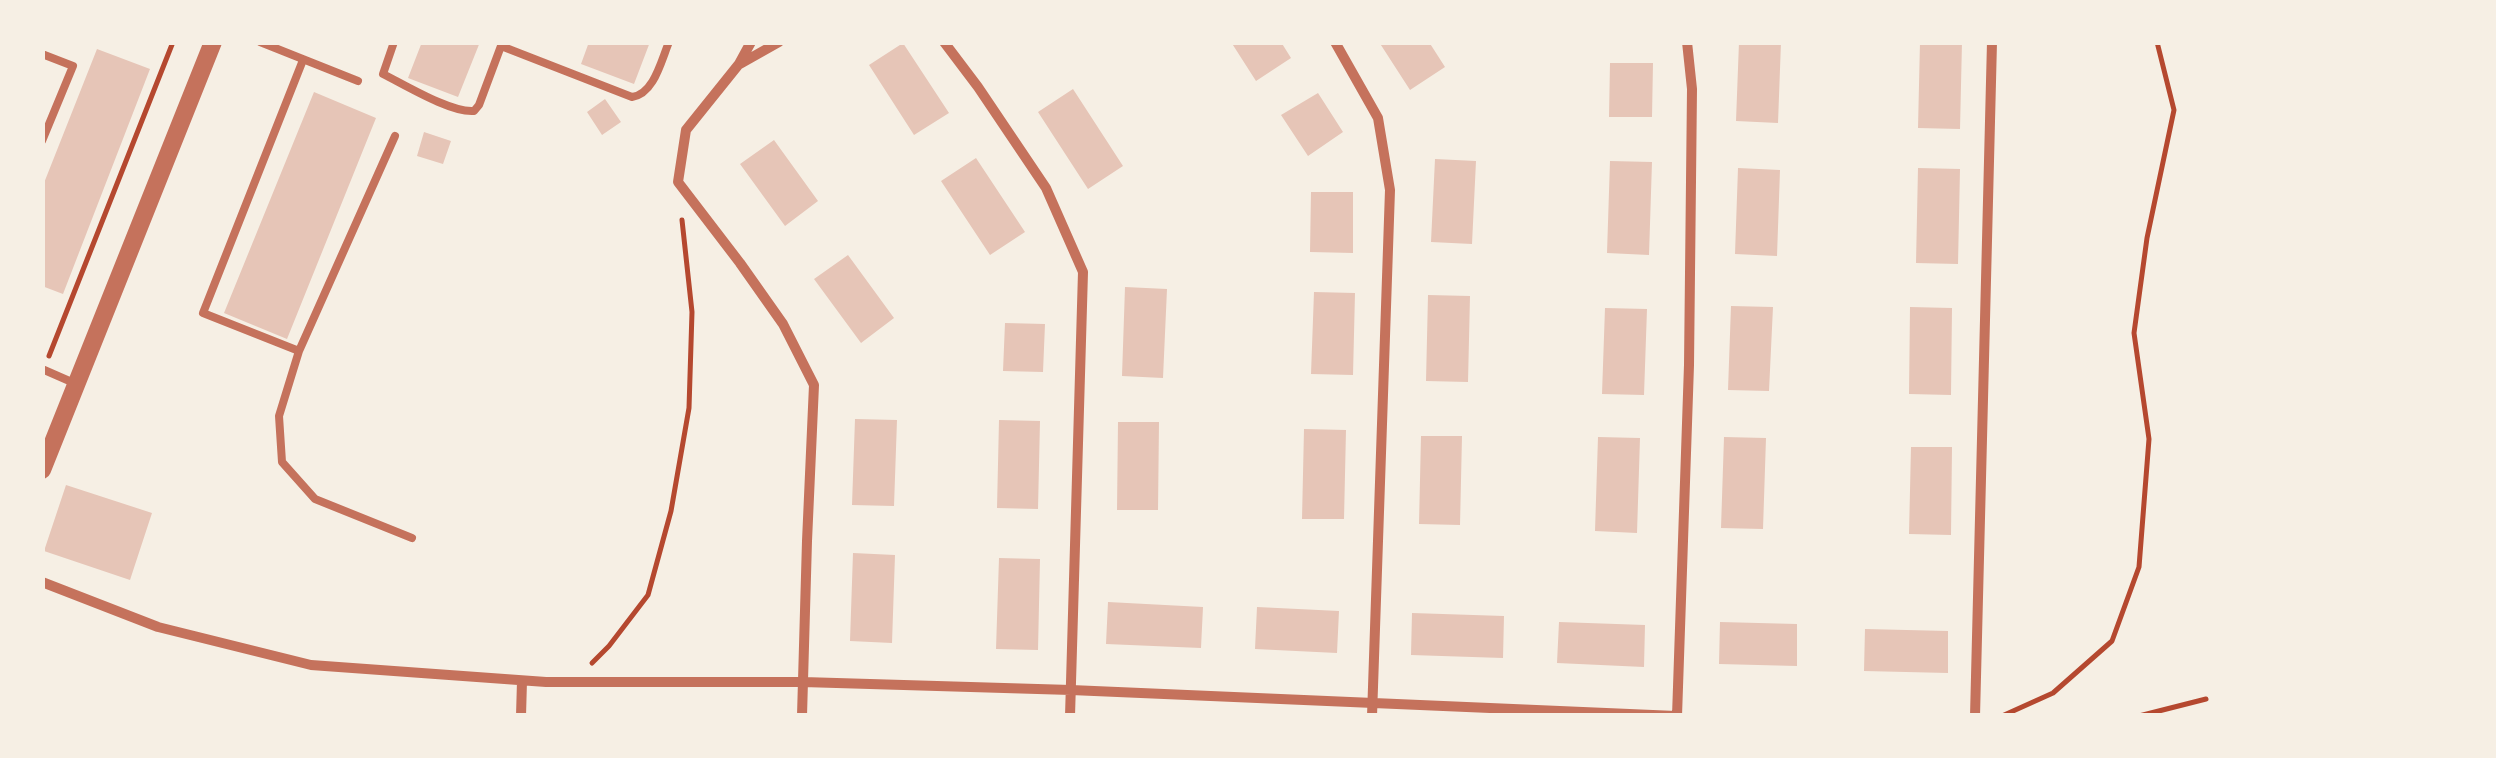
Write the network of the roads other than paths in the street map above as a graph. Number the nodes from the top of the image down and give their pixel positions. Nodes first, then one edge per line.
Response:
1 (214, 42) edge
2 (260, 42) edge
3 (394, 42) edge
4 (669, 42) edge
5 (750, 42) edge
6 (780, 42) edge
7 (944, 42) edge
8 (1335, 42) edge
9 (1687, 42) edge
10 (1992, 42) edge
11 (502, 44) edge
12 (42, 54) edge
13 (303, 60) junction
14 (740, 64) junction
15 (358, 81) dead end
16 (395, 136) dead end
17 (42, 142) edge
18 (299, 351) junction
19 (43, 370) edge
20 (78, 384) junction
21 (42, 470) edge
22 (412, 538) dead end
23 (42, 582) edge
24 (522, 680) junction
25 (804, 682) junction
26 (1070, 690) junction
27 (1372, 710) edge
28 (521, 716) edge
29 (802, 716) edge
30 (1070, 716) edge
31 (1676, 716) edge
32 (1975, 716) edge

1 - 20 street
2 - 13 lane
3 - 11 lane
4 - 11 lane
5 - 14 street
6 - 14 street
7 - 26 street
8 - 27 street
9 - 31 street
10 - 32 street
12 - 17 lane
13 - 15 lane
13 - 18 lane
14 - 25 street
16 - 18 lane
18 - 22 lane
19 - 20 lane
20 - 21 street
23 - 24 street
24 - 25 street
24 - 28 street
25 - 26 street
25 - 29 street
26 - 27 street
26 - 30 street
27 - 31 street

